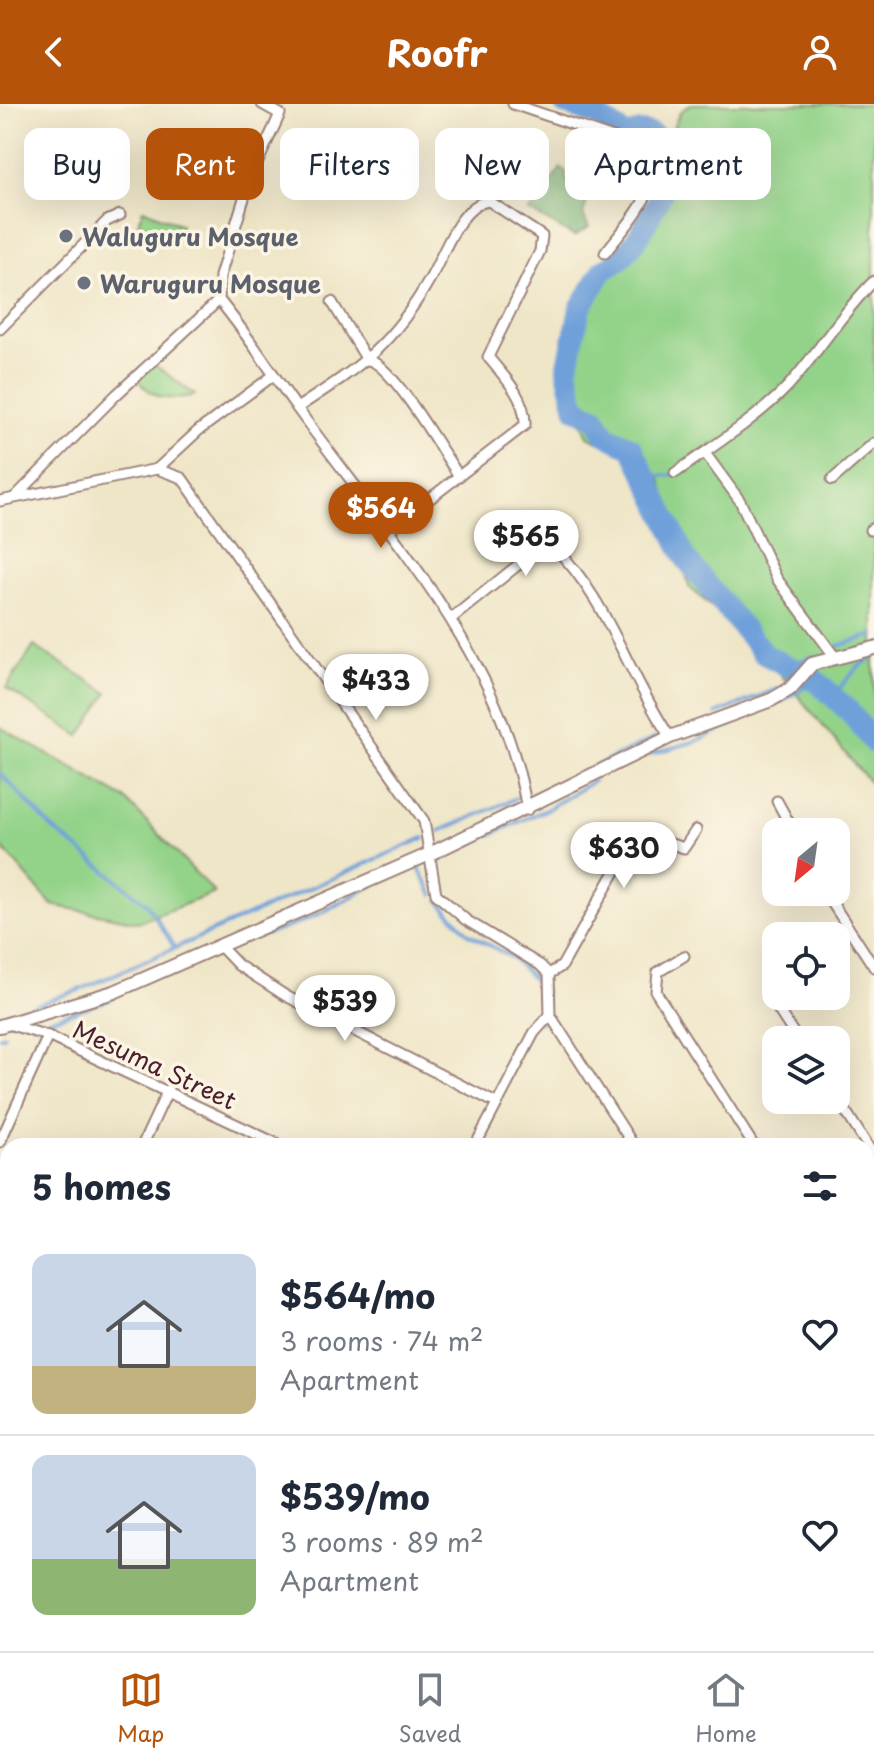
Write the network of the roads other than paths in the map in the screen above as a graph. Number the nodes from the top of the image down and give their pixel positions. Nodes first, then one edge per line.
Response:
1 (262, 104) edge
2 (513, 104) edge
3 (120, 215) dead end
4 (605, 253) dead end
5 (874, 281) edge
6 (219, 300) junction
7 (332, 302) dead end
8 (0, 329) edge
9 (367, 360) junction
10 (274, 375) junction
11 (297, 408) junction
12 (874, 443) edge
13 (705, 453) junction
14 (157, 469) junction
15 (675, 473) dead end
16 (459, 476) junction
17 (832, 480) dead end
18 (15, 497) junction
19 (0, 501) edge
20 (388, 531) junction
21 (451, 619) junction
22 (874, 648) edge
23 (835, 657) junction
24 (670, 737) junction
25 (777, 801) dead end
26 (527, 810) junction
27 (786, 818) edge
28 (696, 830) dead end
29 (432, 853) junction
30 (834, 906) edge
31 (220, 946) junction
32 (684, 956) dead end
33 (874, 967) edge
34 (549, 974) junction
35 (550, 1015) junction
36 (4, 1025) edge
37 (48, 1036) junction
38 (168, 1090) junction
39 (496, 1103) junction
40 (847, 1114) edge
41 (2, 1138) edge
42 (146, 1138) edge
43 (266, 1138) edge
44 (479, 1138) edge
45 (629, 1138) edge
46 (749, 1138) edge
47 (863, 1138) edge

1 - 6 street
2 - 4 street
3 - 8 street
5 - 13 street
6 - 10 street
6 - 18 street
7 - 9 street
9 - 11 street
9 - 16 street
9 - 16 street
10 - 11 street
10 - 14 street
11 - 20 street
12 - 17 street
13 - 15 street
13 - 23 street
14 - 18 street
14 - 29 street
16 - 20 street
18 - 19 street
20 - 21 street
21 - 24 street
21 - 26 street
22 - 23 street
23 - 24 street
24 - 26 street
25 - 27 street
26 - 29 street
28 - 34 street
29 - 31 street
29 - 34 street
30 - 33 street
31 - 36 street
31 - 39 street
32 - 46 street
34 - 35 street
35 - 39 street
35 - 45 street
36 - 37 street, Mesuma Street
37 - 38 street, Mesuma Street
37 - 41 street
38 - 42 street
38 - 43 street, Mesuma Street
39 - 44 street
40 - 47 street

